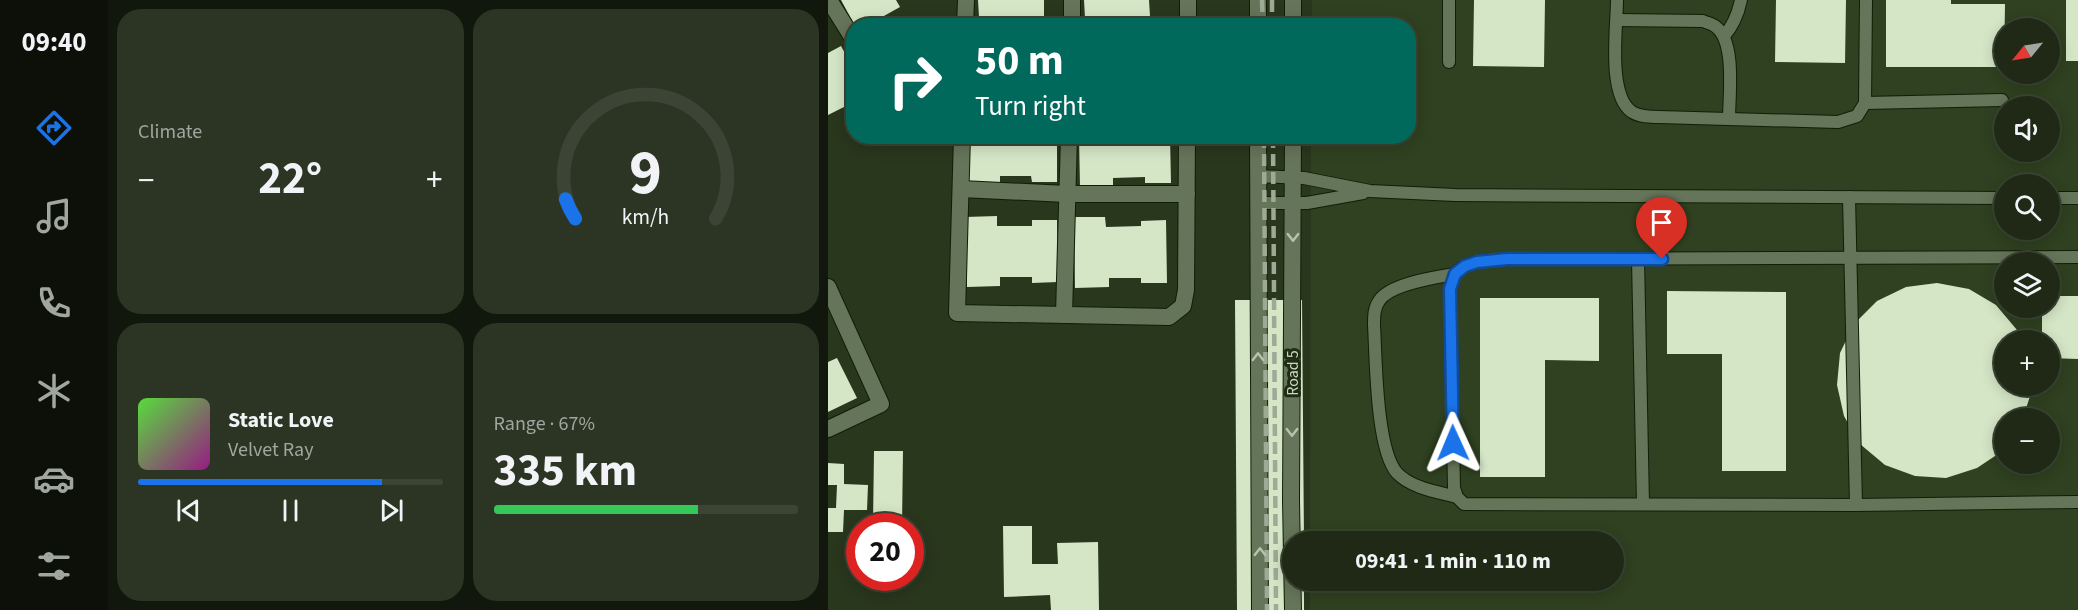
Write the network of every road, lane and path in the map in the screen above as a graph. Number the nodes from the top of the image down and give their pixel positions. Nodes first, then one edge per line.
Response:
1 (830, 0) edge
2 (966, 0) edge
3 (1072, 0) edge
4 (1188, 0) edge
5 (1258, 0) edge
6 (1293, 0) edge
7 (1449, 0) edge
8 (1617, 0) edge
9 (1741, 0) edge
10 (1866, 0) edge
11 (965, 18) edge
12 (1072, 18) edge
13 (1188, 18) edge
14 (1258, 18) edge
15 (1293, 18) edge
16 (1617, 20) junction
17 (846, 26) edge
18 (1724, 36) junction
19 (1449, 62) dead end
20 (1994, 100) edge
21 (1865, 104) junction
22 (1729, 119) junction
23 (962, 144) edge
24 (1069, 144) edge
25 (1187, 144) edge
26 (1258, 144) edge
27 (1293, 144) edge
28 (1257, 176) junction
29 (1293, 178) junction
30 (961, 189) junction
31 (1370, 191) junction
32 (1068, 194) junction
33 (1187, 194) junction
34 (1849, 197) junction
35 (1994, 198) edge
36 (2060, 198) edge
37 (2078, 198) edge
38 (1258, 203) junction
39 (1293, 204) junction
40 (2078, 257) edge
41 (1851, 258) junction
42 (1638, 259) junction
43 (1455, 274) junction
44 (828, 287) edge
45 (1064, 315) junction
46 (828, 429) edge
47 (1457, 497) junction
48 (2078, 502) edge
49 (1643, 504) junction
50 (1856, 505) junction
51 (1260, 610) edge
52 (1293, 610) edge

1 - 17 street
2 - 11 street
3 - 12 street
4 - 13 street
5 - 14 street
6 - 15 street
7 - 19 lane
8 - 16 lane
9 - 18 lane
10 - 21 lane
16 - 18 lane
16 - 22 lane
18 - 22 lane
20 - 21 lane
21 - 22 lane
23 - 30 street
24 - 32 street
25 - 33 street
26 - 28 street, Road 5
27 - 29 street, Road 5
28 - 29 lane
28 - 38 street, Road 5
29 - 31 lane
29 - 39 street, Road 5
30 - 32 street
30 - 45 street
31 - 34 lane
31 - 39 lane
32 - 33 street
32 - 45 street
33 - 45 street
34 - 35 lane
34 - 41 lane
36 - 37 lane
38 - 39 lane
51 -> 38 street, Road 5
39 -> 52 street, Road 5
40 - 41 lane
41 - 42 lane
41 - 50 lane
42 - 43 lane
42 - 49 lane
43 - 47 lane
43 - 47 lane
44 - 46 street
47 - 49 lane
48 - 50 lane
49 - 50 lane

